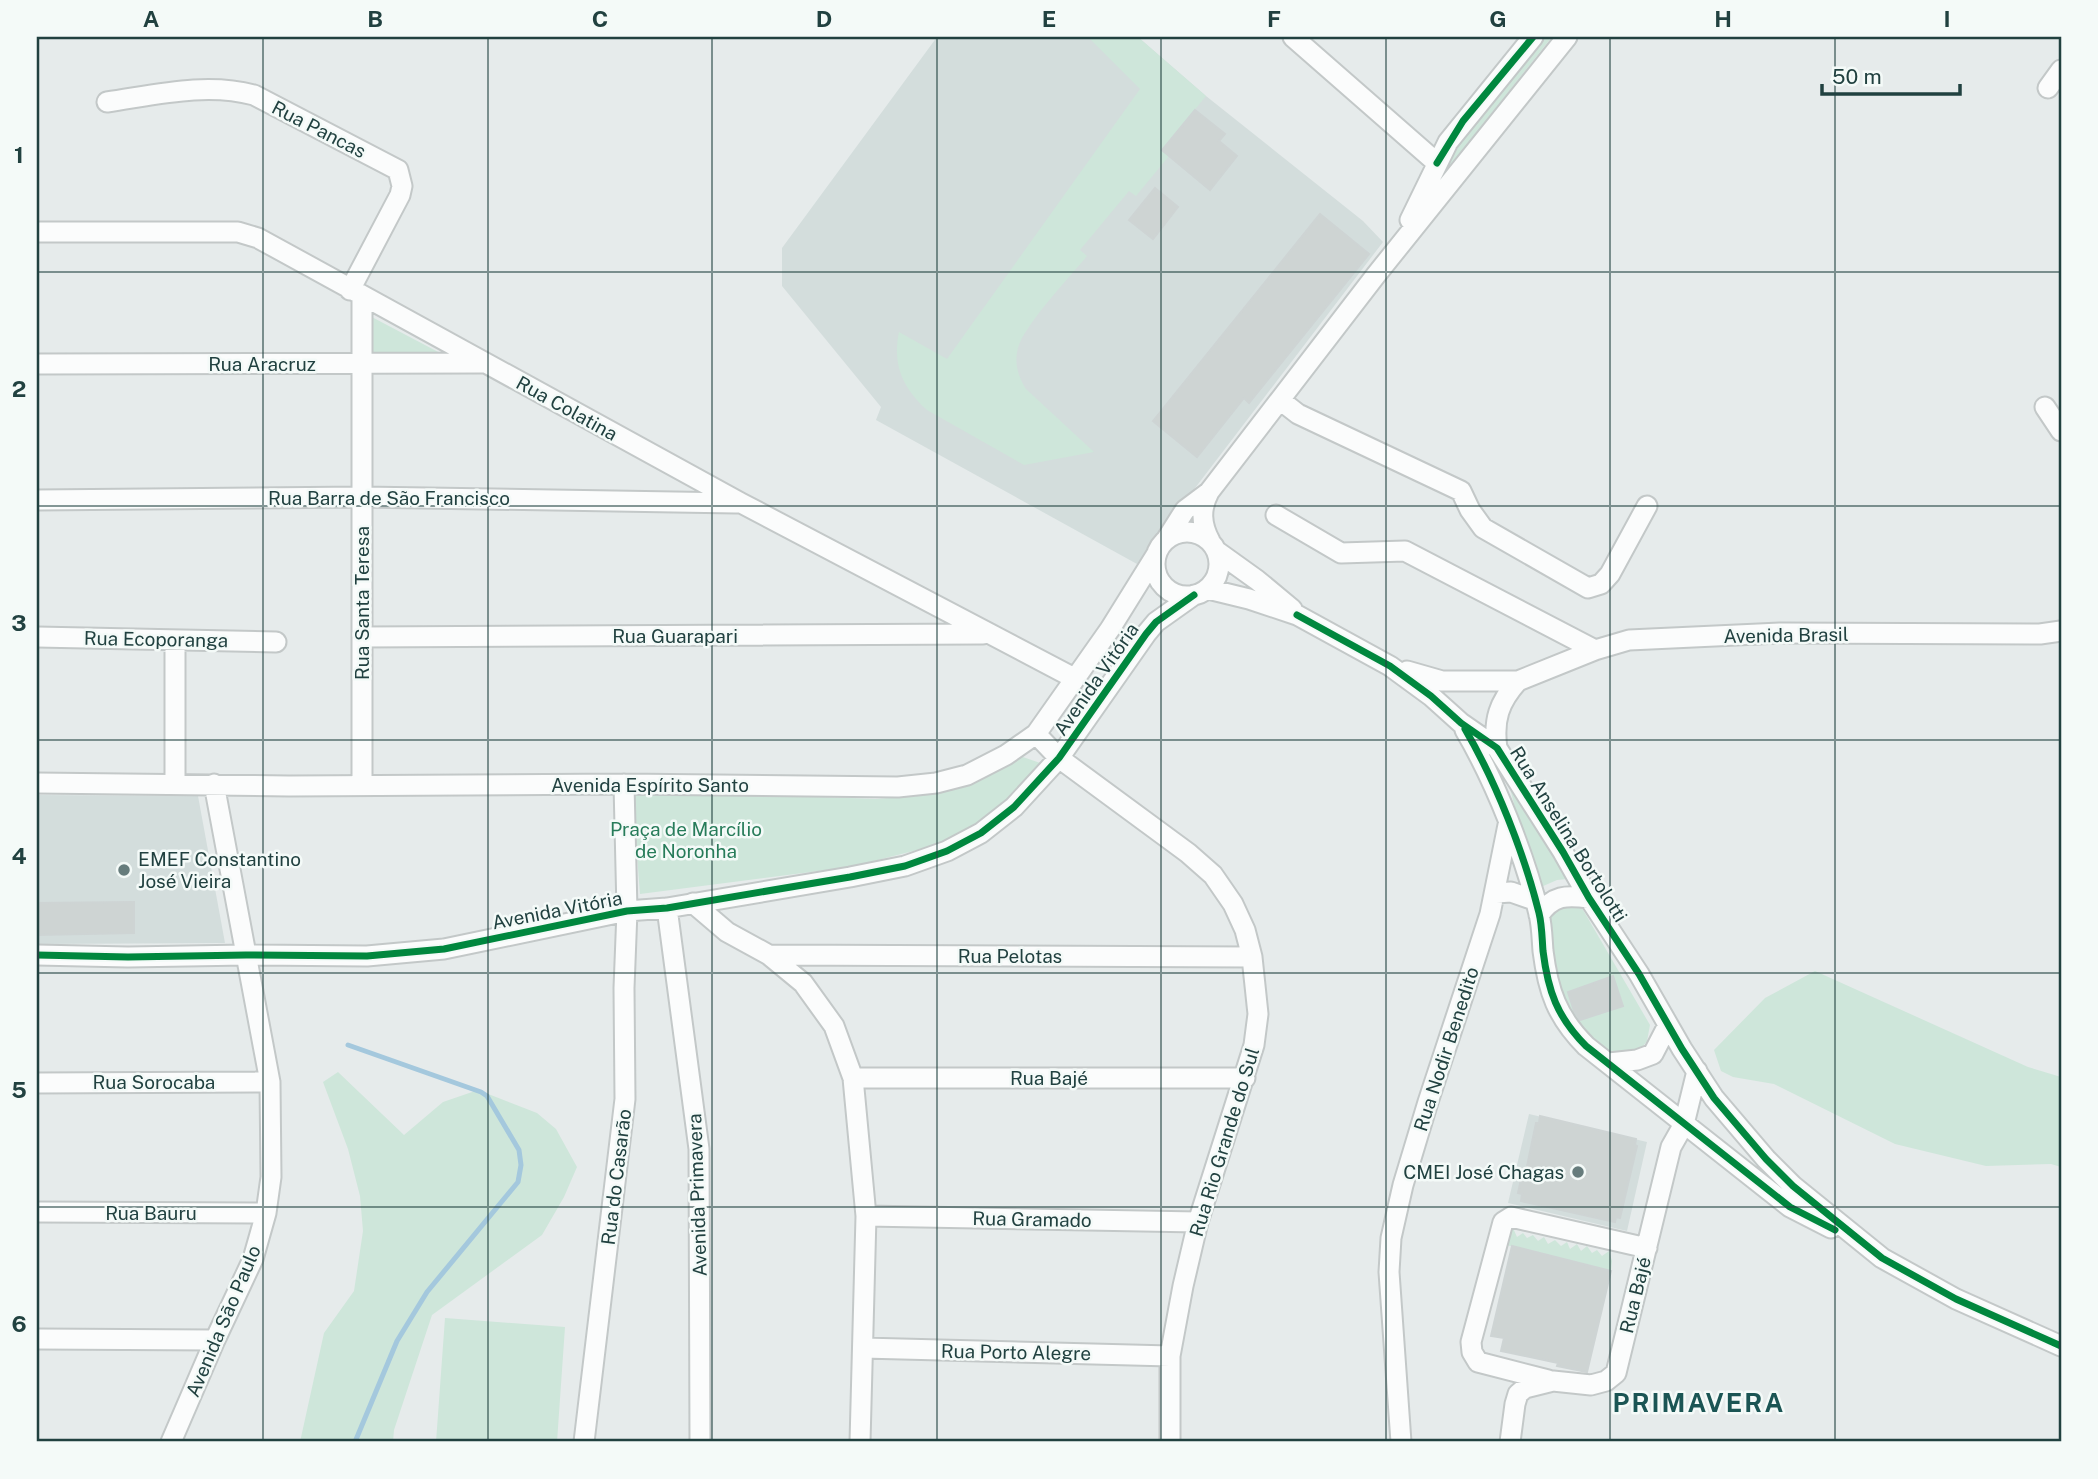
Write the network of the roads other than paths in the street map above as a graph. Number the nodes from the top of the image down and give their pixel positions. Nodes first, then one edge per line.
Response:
1 (1293, 37) edge
2 (1533, 37) edge
3 (1567, 37) edge
4 (2061, 70) edge
5 (2048, 88) dead end
6 (107, 102) dead end
7 (1437, 163) junction
8 (37, 232) edge
9 (1377, 275) junction
10 (356, 293) junction
11 (486, 363) junction
12 (37, 364) edge
13 (362, 364) junction
14 (1280, 400) junction
15 (2045, 407) dead end
16 (2061, 431) edge
17 (1209, 492) junction
18 (362, 497) junction
19 (37, 500) edge
20 (741, 503) junction
21 (1647, 506) dead end
22 (1276, 515) dead end
23 (1214, 546) junction
24 (1160, 548) junction
25 (1201, 592) junction
26 (1297, 615) junction
27 (2061, 631) edge
28 (988, 634) junction
29 (37, 637) edge
30 (362, 637) junction
31 (175, 640) junction
32 (276, 642) dead end
33 (1595, 650) junction
34 (1390, 666) junction
35 (1074, 678) junction
36 (1518, 681) junction
37 (1461, 723) junction
38 (1036, 734) junction
39 (1497, 748) junction
40 (1054, 763) junction
41 (37, 783) edge
42 (175, 784) junction
43 (214, 784) junction
44 (362, 784) junction
45 (624, 784) junction
46 (1508, 824) junction
47 (1496, 893) junction
48 (1589, 898) junction
49 (693, 903) junction
50 (1537, 907) junction
51 (667, 908) junction
52 (627, 911) junction
53 (37, 955) edge
54 (246, 955) junction
55 (769, 955) junction
56 (1252, 957) junction
57 (1668, 1025) junction
58 (1609, 1063) junction
59 (1697, 1071) junction
60 (853, 1078) junction
61 (1245, 1078) junction
62 (270, 1082) junction
63 (37, 1083) edge
64 (1684, 1124) junction
65 (37, 1212) edge
66 (266, 1213) junction
67 (866, 1216) junction
68 (1198, 1222) junction
69 (1866, 1247) junction
70 (1647, 1248) junction
71 (37, 1339) edge
72 (215, 1340) junction
73 (2061, 1346) edge
74 (863, 1348) junction
75 (1170, 1356) junction
76 (1553, 1381) junction
77 (171, 1442) edge
78 (584, 1442) edge
79 (701, 1442) edge
80 (860, 1442) edge
81 (1170, 1442) edge
82 (1401, 1442) edge
83 (1510, 1442) edge

1 - 7 street
2 - 7 street
3 - 9 street
4 - 5 street
6 - 10 street, Rua Pancas
7 - 9 street
8 - 10 street, Rua Colatina
9 - 14 street, Avenida Espírito Santo
10 - 11 street, Rua Colatina
10 - 13 street, Rua Santa Teresa
11 - 13 street, Rua Aracruz
11 - 20 street, Rua Colatina
12 - 13 street, Rua Aracruz
13 - 18 street, Rua Santa Teresa
14 - 17 street, Avenida Espírito Santo
14 - 21 street
15 - 16 street
17 - 23 street
17 - 24 street, Avenida Espírito Santo
18 - 19 street, Rua Barra de São Francisco
18 - 20 street, Rua Barra de São Francisco
18 - 30 street, Rua Santa Teresa
20 - 28 street, Rua Colatina
22 - 33 street
23 - 24 street
23 - 25 street
23 - 26 street
24 - 25 street
24 - 35 street, Avenida Espírito Santo
25 - 26 street
25 - 40 street, Avenida Vitória
26 - 34 street
27 - 33 street, Avenida Brasil
28 - 30 street, Rua Guarapari
28 - 35 street, Rua Colatina
29 - 31 street, Rua Ecoporanga
30 - 44 street, Rua Santa Teresa
31 - 32 street, Rua Ecoporanga
31 - 42 street
33 - 36 street, Avenida Brasil
34 - 36 street, Avenida Brasil
34 - 37 street
35 - 38 street, Avenida Espírito Santo
36 - 39 street
37 - 39 street, Rua Anselina Bortolotti
37 - 46 street, Rua Anselina Bortolotti
38 - 40 street
38 - 45 street, Avenida Espírito Santo
39 - 48 street, Rua Anselina Bortolotti
40 - 49 street, Avenida Vitória
40 - 56 street, Rua Rio Grande do Sul
41 - 42 street, Avenida Espírito Santo
42 - 43 street, Avenida Espírito Santo
43 - 44 street, Avenida Espírito Santo
43 - 54 street, Avenida São Paulo
44 - 45 street, Avenida Espírito Santo
45 - 52 street, Avenida Vitória
46 - 47 street, Rua Nodir Benedito
46 - 50 street, Rua Anselina Bortolotti
47 - 50 street
47 - 82 street, Rua Nodir Benedito
48 - 50 street
48 - 57 street, Rua Anselina Bortolotti
49 - 51 street, Avenida Vitória
49 - 55 street
50 - 58 street, Rua Anselina Bortolotti
51 - 52 street, Avenida Vitória
51 - 79 street, Avenida Primavera
52 - 54 street, Avenida Vitória
52 - 78 street, Rua do Casarão
53 - 54 street, Avenida Vitória
54 - 62 street, Avenida São Paulo
55 - 56 street, Rua Pelotas
55 - 60 street
56 - 61 street, Rua Rio Grande do Sul
57 - 58 street
57 - 59 street, Rua Anselina Bortolotti
58 - 64 street, Rua Anselina Bortolotti
59 - 64 street, Rua Bajé
59 - 69 street, Rua Anselina Bortolotti
60 - 61 street, Rua Bajé
60 - 67 street
61 - 68 street, Rua Rio Grande do Sul
62 - 63 street, Rua Sorocaba
62 - 66 street, Avenida São Paulo
64 - 69 street, Rua Anselina Bortolotti
64 - 70 street, Rua Bajé
65 - 66 street, Rua Bauru
66 - 72 street, Avenida São Paulo
67 - 68 street, Rua Gramado
67 - 74 street
68 - 75 street, Rua Rio Grande do Sul
69 - 73 street, Rua Anselina Bortolotti
70 - 76 street, Rua Bajé
70 - 76 street
71 - 72 street
72 - 77 street, Avenida São Paulo
74 - 75 street, Rua Porto Alegre
74 - 80 street
75 - 81 street, Rua Rio Grande do Sul
76 - 83 street, Rua Bajé

